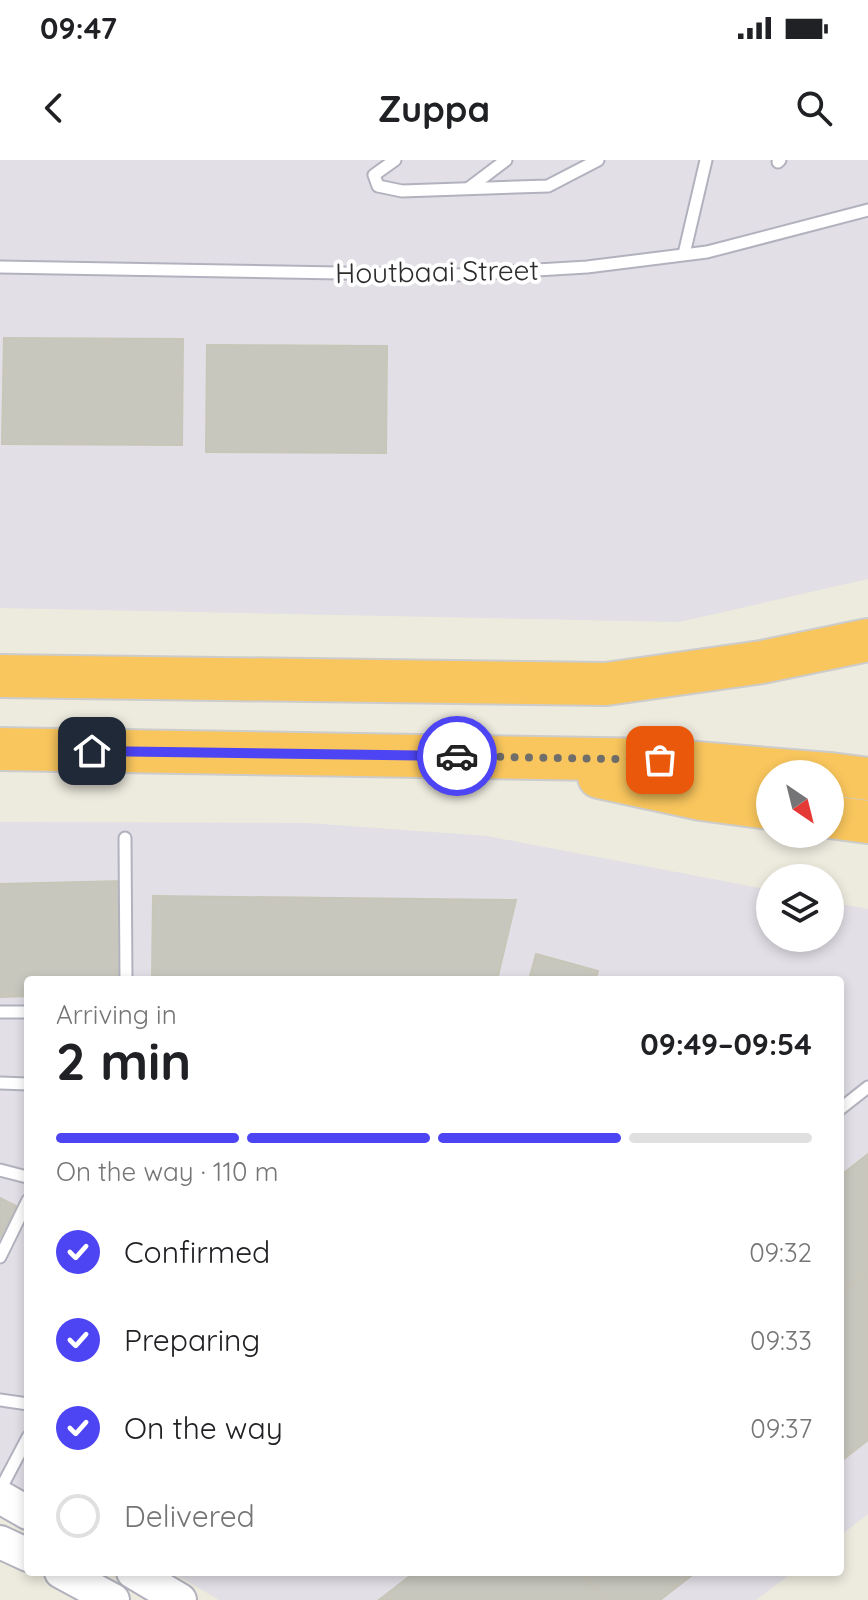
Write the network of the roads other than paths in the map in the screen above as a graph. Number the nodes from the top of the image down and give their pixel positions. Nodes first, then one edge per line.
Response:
1 (395, 160) edge
2 (506, 160) edge
3 (598, 160) edge
4 (706, 160) edge
5 (469, 188) junction
6 (868, 210) edge
7 (684, 254) junction
8 (0, 267) edge
9 (868, 626) edge
10 (868, 640) edge
11 (762, 662) junction
12 (0, 676) edge
13 (0, 749) edge
14 (504, 757) junction
15 (756, 768) edge
16 (844, 776) edge
17 (868, 779) edge
18 (756, 806) edge
19 (844, 819) edge
20 (868, 822) edge
21 (125, 838) dead end
22 (126, 976) edge
23 (0, 1012) edge
24 (24, 1012) edge
25 (0, 1083) edge
26 (24, 1084) edge
27 (868, 1087) edge
28 (844, 1106) edge
29 (0, 1170) edge
30 (24, 1176) edge
31 (24, 1208) edge
32 (0, 1257) edge
33 (0, 1400) edge
34 (24, 1403) edge
35 (24, 1445) edge
36 (0, 1490) edge
37 (0, 1497) edge
38 (24, 1511) edge
39 (0, 1542) edge
40 (24, 1553) edge
41 (68, 1576) edge
42 (140, 1576) edge
43 (113, 1600) edge
44 (180, 1600) edge

1 - 5 lane
2 - 5 lane
3 - 5 lane
4 - 7 lane
6 - 7 lane, Houtbaai Street
7 - 8 lane, Houtbaai Street
9 - 11 highway
10 - 11 highway
11 - 12 highway
13 - 14 highway
14 - 15 highway
14 - 18 highway
16 - 17 highway
19 - 20 highway
21 - 22 lane
23 - 24 lane
25 - 26 lane
27 - 28 lane
29 - 30 lane
31 - 32 lane
33 - 34 lane
35 - 36 lane
37 - 38 main road
39 - 40 main road
41 - 43 main road
42 - 44 main road

